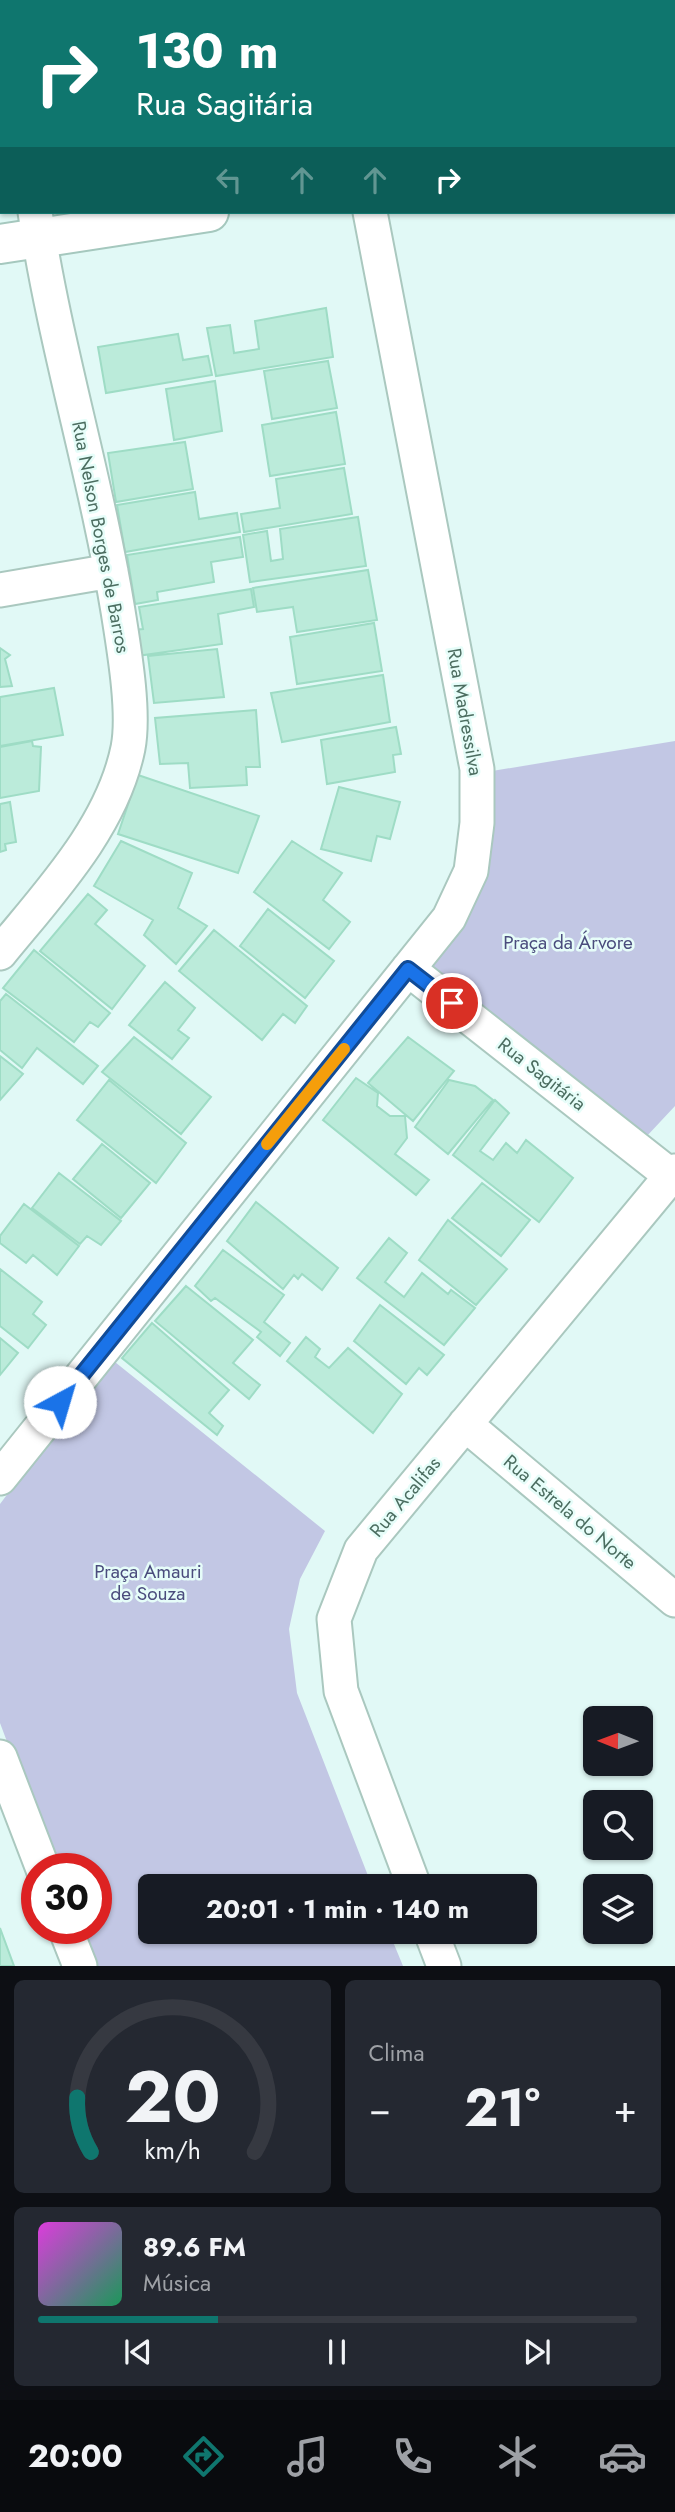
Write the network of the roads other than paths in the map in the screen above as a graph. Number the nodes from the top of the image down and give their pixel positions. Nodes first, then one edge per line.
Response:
1 (183, 214) edge
2 (370, 214) edge
3 (37, 225) edge
4 (0, 244) edge
5 (111, 571) junction
6 (0, 590) edge
7 (0, 953) edge
8 (408, 969) junction
9 (674, 1175) edge
10 (465, 1424) junction
11 (0, 1478) edge
12 (675, 1600) edge
13 (0, 1757) edge
14 (37, 1853) edge
15 (410, 1874) edge
16 (71, 1944) edge
17 (436, 1944) edge
18 (80, 1966) edge
19 (444, 1966) edge

1 - 3 street
2 - 8 street, Rua Madressilva
3 - 4 street
3 - 5 street, Rua Nelson Borges de Barros
5 - 6 street
5 - 7 street, Rua Nelson Borges de Barros
8 - 9 street, Rua Sagitária
8 - 11 street, Rua Madressilva
9 - 10 street, Rua Acalifas
10 - 12 street, Rua Estrela do Norte
10 - 15 street, Rua Acalifas
13 - 14 street
16 - 18 street
17 - 19 street

